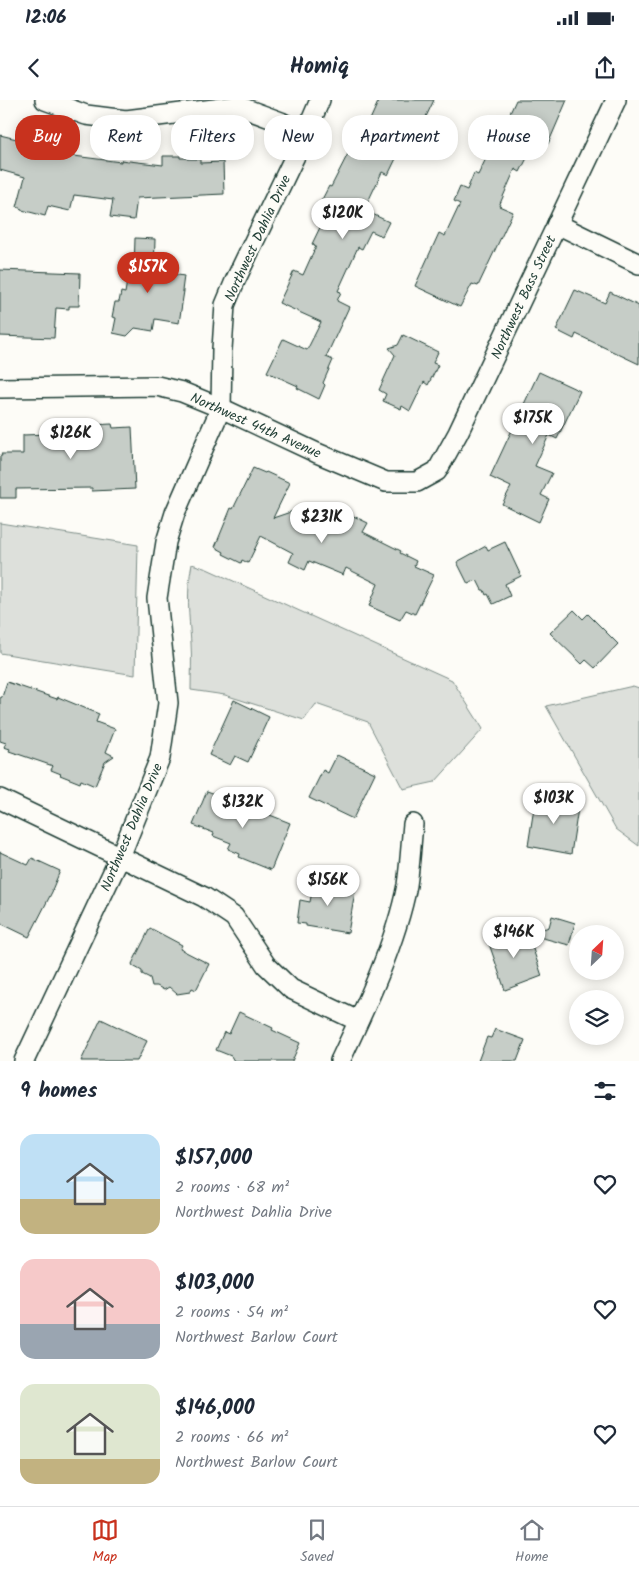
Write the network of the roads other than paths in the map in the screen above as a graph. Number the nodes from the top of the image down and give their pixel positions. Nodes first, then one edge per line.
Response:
1 (45, 100) edge
2 (320, 100) edge
3 (616, 100) edge
4 (314, 115) edge
5 (264, 116) edge
6 (293, 160) edge
7 (557, 224) junction
8 (639, 264) edge
9 (0, 388) edge
10 (221, 408) junction
11 (417, 482) joint
12 (0, 799) edge
13 (413, 824) dead end
14 (120, 857) junction
15 (358, 1021) junction
16 (24, 1061) edge
17 (340, 1061) edge

1 - 5 street
2 - 4 street, Northwest Dahlia Drive
3 - 7 street, Northwest Bass Street
6 - 10 street, Northwest Dahlia Drive
7 - 8 street
7 - 11 street, Northwest Bass Street
9 - 10 street, Northwest 44th Avenue
10 - 11 street, Northwest 44th Avenue
10 - 14 street, Northwest Dahlia Drive
12 - 14 street
13 - 15 street
14 - 15 street
14 - 16 street, Northwest Dahlia Drive
15 - 17 street

